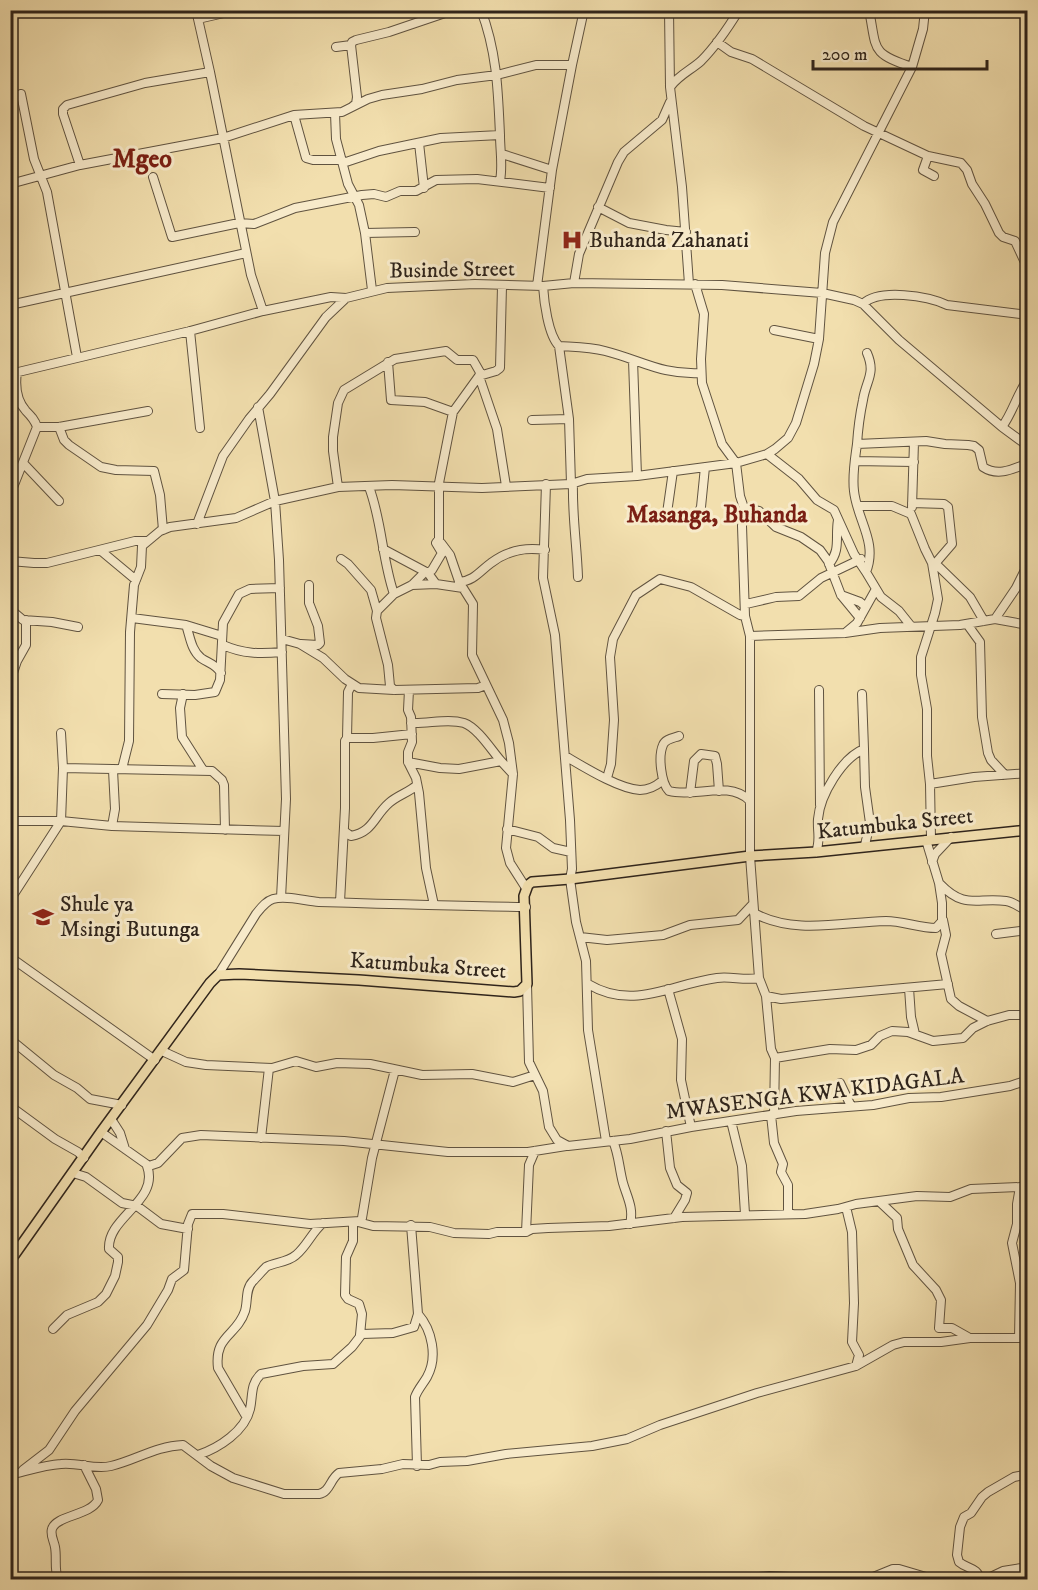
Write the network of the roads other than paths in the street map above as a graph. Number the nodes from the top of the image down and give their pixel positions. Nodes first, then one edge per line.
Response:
1 (196, 10) edge
2 (237, 10) edge
3 (481, 10) edge
4 (584, 10) edge
5 (669, 10) edge
6 (739, 10) edge
7 (869, 10) edge
8 (925, 10) edge
9 (451, 11) edge
10 (198, 19) junction
11 (717, 42) junction
12 (351, 45) junction
13 (336, 47) dead end
14 (572, 64) junction
15 (912, 67) junction
16 (210, 72) junction
17 (499, 77) junction
18 (670, 87) junction
19 (21, 94) dead end
20 (357, 96) junction
21 (671, 98) junction
22 (368, 99) junction
23 (352, 107) junction
24 (335, 113) junction
25 (294, 115) junction
26 (674, 119) junction
27 (662, 120) junction
28 (879, 133) junction
29 (500, 135) junction
30 (223, 138) junction
31 (419, 143) junction
32 (502, 154) junction
33 (928, 156) junction
34 (342, 161) junction
35 (80, 165) junction
36 (552, 170) junction
37 (41, 175) junction
38 (934, 176) dead end
39 (153, 177) dead end
40 (500, 181) junction
41 (10, 184) edge
42 (424, 188) junction
43 (550, 188) junction
44 (355, 197) junction
45 (598, 207) junction
46 (239, 223) junction
47 (415, 232) dead end
48 (686, 232) junction
49 (365, 233) junction
50 (246, 254) junction
51 (1028, 269) edge
52 (574, 283) junction
53 (692, 284) junction
54 (502, 286) junction
55 (540, 286) junction
56 (372, 290) junction
57 (822, 293) junction
58 (66, 294) junction
59 (346, 298) junction
60 (863, 304) junction
61 (10, 305) edge
62 (262, 311) junction
63 (1028, 315) edge
64 (774, 330) dead end
65 (190, 331) junction
66 (819, 339) junction
67 (559, 346) junction
68 (867, 353) dead end
69 (77, 357) junction
70 (633, 360) junction
71 (388, 362) junction
72 (14, 373) edge
73 (700, 373) junction
74 (480, 375) junction
75 (1028, 379) edge
76 (258, 407) junction
77 (148, 411) dead end
78 (453, 412) junction
79 (569, 419) junction
80 (532, 420) dead end
81 (37, 427) junction
82 (59, 427) junction
83 (1002, 427) junction
84 (200, 428) dead end
85 (914, 442) junction
86 (857, 444) junction
87 (1028, 446) edge
88 (767, 454) junction
89 (855, 461) junction
90 (914, 462) junction
91 (736, 463) junction
92 (1028, 463) edge
93 (24, 464) junction
94 (705, 467) junction
95 (673, 471) junction
96 (637, 476) junction
97 (546, 484) junction
98 (572, 484) junction
99 (506, 486) junction
100 (338, 487) junction
101 (369, 487) junction
102 (440, 487) junction
103 (10, 495) edge
104 (59, 501) dead end
105 (275, 501) junction
106 (912, 503) junction
107 (859, 506) junction
108 (744, 508) junction
109 (667, 513) dead end
110 (911, 514) junction
111 (838, 519) junction
112 (695, 520) dead end
113 (197, 524) junction
114 (163, 530) junction
115 (439, 539) junction
116 (146, 541) junction
117 (383, 549) junction
118 (100, 550) junction
119 (545, 550) junction
120 (870, 555) junction
121 (341, 559) dead end
122 (858, 560) junction
123 (10, 561) edge
124 (829, 564) junction
125 (1028, 564) edge
126 (934, 565) junction
127 (426, 572) junction
128 (866, 572) junction
129 (831, 574) junction
130 (578, 577) dead end
131 (136, 580) junction
132 (436, 584) junction
133 (460, 584) junction
134 (309, 585) dead end
135 (412, 585) junction
136 (280, 588) junction
137 (876, 590) junction
138 (394, 594) junction
139 (841, 595) junction
140 (746, 604) junction
141 (866, 607) junction
142 (10, 609) edge
143 (377, 611) junction
144 (746, 616) junction
145 (132, 618) junction
146 (860, 618) junction
147 (26, 620) junction
148 (995, 620) junction
149 (984, 621) junction
150 (967, 624) junction
151 (186, 625) junction
152 (1028, 625) edge
153 (911, 626) junction
154 (78, 627) dead end
155 (930, 627) junction
156 (845, 633) junction
157 (222, 636) junction
158 (750, 636) junction
159 (282, 639) junction
160 (300, 644) junction
161 (223, 645) junction
162 (282, 652) junction
163 (221, 673) junction
164 (10, 682) edge
165 (352, 684) junction
166 (486, 685) junction
167 (394, 690) junction
168 (409, 690) junction
169 (819, 690) dead end
170 (162, 694) dead end
171 (183, 694) junction
172 (862, 694) dead end
173 (411, 723) junction
174 (61, 733) dead end
175 (412, 734) junction
176 (679, 735) dead end
177 (347, 738) junction
178 (864, 748) junction
179 (565, 756) junction
180 (501, 761) junction
181 (408, 762) junction
182 (63, 768) junction
183 (117, 770) junction
184 (203, 770) junction
185 (1028, 773) edge
186 (513, 774) junction
187 (1005, 775) junction
188 (607, 778) junction
189 (662, 780) junction
190 (930, 784) junction
191 (417, 785) junction
192 (719, 790) junction
193 (690, 793) junction
194 (749, 800) junction
195 (820, 809) junction
196 (10, 821) edge
197 (61, 821) junction
198 (112, 826) junction
199 (507, 829) junction
200 (225, 830) junction
201 (1028, 830) edge
202 (284, 831) junction
203 (344, 831) junction
204 (951, 837) junction
205 (928, 840) junction
206 (865, 845) junction
207 (572, 852) junction
208 (816, 852) junction
209 (750, 856) junction
210 (932, 863) junction
211 (570, 879) junction
212 (939, 883) junction
213 (526, 888) junction
214 (281, 898) junction
215 (10, 900) edge
216 (340, 902) junction
217 (753, 904) junction
218 (434, 905) junction
219 (526, 907) junction
220 (1028, 911) edge
221 (754, 913) junction
222 (943, 920) junction
223 (936, 928) junction
224 (1028, 930) edge
225 (996, 934) dead end
226 (580, 937) junction
227 (945, 943) junction
228 (10, 957) edge
229 (218, 975) junction
230 (759, 978) junction
231 (527, 984) junction
232 (588, 984) junction
233 (948, 984) junction
234 (898, 988) junction
235 (909, 988) junction
236 (668, 989) junction
237 (766, 996) junction
238 (909, 1005) junction
239 (1028, 1015) edge
240 (987, 1021) junction
241 (915, 1034) junction
242 (10, 1039) edge
243 (162, 1051) junction
244 (775, 1058) junction
245 (155, 1059) junction
246 (269, 1068) junction
247 (395, 1070) junction
248 (535, 1075) junction
249 (1028, 1080) edge
250 (840, 1083) dead end
251 (122, 1105) junction
252 (10, 1106) edge
253 (851, 1106) junction
254 (772, 1115) junction
255 (111, 1119) junction
256 (731, 1121) junction
257 (691, 1127) junction
258 (666, 1131) junction
259 (101, 1132) junction
260 (261, 1138) junction
261 (610, 1141) junction
262 (375, 1144) junction
263 (568, 1146) junction
264 (125, 1149) junction
265 (535, 1151) junction
266 (84, 1158) junction
267 (147, 1166) junction
268 (73, 1173) junction
269 (1024, 1186) edge
270 (896, 1199) junction
271 (880, 1202) junction
272 (136, 1206) junction
273 (846, 1208) junction
274 (891, 1212) junction
275 (745, 1214) junction
276 (792, 1214) junction
277 (674, 1218) junction
278 (325, 1222) junction
279 (355, 1222) junction
280 (630, 1224) junction
281 (411, 1225) junction
282 (188, 1228) junction
283 (526, 1232) junction
284 (10, 1261) edge
285 (418, 1314) junction
286 (53, 1329) dead end
287 (360, 1335) junction
288 (970, 1338) junction
289 (1023, 1338) edge
290 (855, 1366) junction
291 (246, 1416) junction
292 (198, 1455) junction
293 (84, 1466) junction
294 (417, 1466) junction
295 (20, 1472) junction
296 (1028, 1474) edge
297 (10, 1475) edge
298 (1028, 1567) edge
299 (892, 1569) junction
300 (894, 1579) edge
301 (58, 1580) edge
302 (725, 1580) edge
303 (851, 1580) edge
304 (866, 1580) edge
305 (945, 1580) edge
306 (982, 1580) edge

1 - 10 street
2 - 10 street
3 - 17 street
4 - 14 street
5 - 18 street
6 - 11 street
7 - 15 street
8 - 15 street
9 - 12 street
10 - 16 street
11 - 18 street
11 - 28 street
12 - 13 street
12 - 20 street
14 - 17 street
14 - 36 street
15 - 28 street
16 - 30 street
16 - 35 street
17 - 22 street
17 - 29 street
18 - 21 street
19 - 37 street
20 - 22 street
20 - 23 street
21 - 26 street
21 - 27 street
22 - 23 street
23 - 24 street
24 - 25 street
24 - 34 street
25 - 30 street
25 - 34 street
26 - 27 street
26 - 48 street
27 - 45 street
28 - 33 street
28 - 57 street
29 - 31 street
29 - 32 street
30 - 35 street
30 - 46 street
31 - 34 street
31 - 42 street
32 - 36 street
32 - 40 street
33 - 38 street
33 - 51 street
34 - 44 street
35 - 37 street
36 - 43 street
37 - 41 street
37 - 58 street
39 - 46 street
40 - 42 street
40 - 43 street
42 - 44 street
43 - 55 street
44 - 46 street
44 - 49 street
45 - 48 street
45 - 52 street
46 - 50 street
47 - 49 street
48 - 53 street
49 - 56 street
50 - 58 street
50 - 62 street
52 - 53 street, Businde Street
52 - 55 street, Businde Street
53 - 57 street, Businde Street
53 - 73 street
54 - 55 street, Businde Street
54 - 56 street, Businde Street
54 - 74 street
55 - 67 street
56 - 59 street, Businde Street
57 - 60 street, Businde Street
57 - 66 street
58 - 61 street
58 - 69 street
59 - 62 street
59 - 76 street, Businde Street
60 - 63 street
60 - 83 street
62 - 65 street
64 - 66 street
65 - 69 street
65 - 84 street
66 - 88 street
67 - 70 street
67 - 79 street
68 - 86 street
69 - 72 street
70 - 73 street
70 - 96 street
71 - 74 street
71 - 78 street
71 - 100 street
72 - 81 street
73 - 91 street
74 - 78 street
74 - 99 street
75 - 83 street
76 - 105 street
76 - 113 street, Businde Street
77 - 82 street
78 - 102 street
79 - 80 street
79 - 98 street
81 - 82 street
81 - 93 street
82 - 114 street
83 - 87 street
85 - 86 street
85 - 90 street
85 - 92 street
86 - 89 street
88 - 91 street
88 - 111 street
89 - 90 street
89 - 107 street
90 - 106 street
91 - 94 street
91 - 108 street
93 - 103 street
93 - 104 street
94 - 95 street
94 - 112 street
95 - 96 street
95 - 109 street
96 - 98 street
97 - 98 street
97 - 99 street
97 - 119 street
98 - 130 street
99 - 102 street
100 - 101 street
100 - 105 street
101 - 102 street
101 - 117 street
102 - 115 street
105 - 113 street
105 - 136 street
106 - 110 street
106 - 126 street
107 - 110 street
107 - 120 street
108 - 124 street
108 - 140 street
110 - 126 street
111 - 122 street
111 - 124 street
113 - 114 street
114 - 116 street
115 - 127 street
115 - 133 street
116 - 118 street
116 - 131 street
117 - 127 street
117 - 138 street
118 - 123 street
118 - 131 street
119 - 133 street
119 - 179 street
120 - 122 street
120 - 128 street
121 - 143 street
122 - 128 street
122 - 129 street
124 - 129 street
125 - 148 street
126 - 149 street
126 - 155 street
127 - 132 street
127 - 135 street
128 - 137 street
129 - 139 street
129 - 140 street
131 - 145 street
132 - 133 street
132 - 135 street
133 - 166 street
134 - 160 street
135 - 138 street
136 - 157 street
136 - 159 street
137 - 141 street
137 - 153 street
138 - 143 street
139 - 141 street
139 - 146 street
140 - 144 street
141 - 146 street
142 - 147 street
143 - 167 street
144 - 158 street
144 - 188 street
145 - 151 street
145 - 183 street
146 - 156 street
147 - 154 street
147 - 164 street
148 - 149 street
148 - 152 street
149 - 150 street
150 - 155 street
150 - 187 street
151 - 157 street
151 - 163 street
153 - 155 street
153 - 156 street
155 - 190 street
156 - 158 street
157 - 161 street
158 - 194 street
159 - 160 street
159 - 162 street
160 - 165 street
161 - 162 street
161 - 163 street
162 - 202 street
163 - 171 street
165 - 167 street
165 - 177 street
166 - 168 street
166 - 186 street
167 - 168 street
168 - 173 street
169 - 195 street
170 - 171 street
171 - 184 street
172 - 178 street
173 - 175 street
173 - 180 street
174 - 182 street
175 - 177 street
175 - 181 street
176 - 189 street
177 - 203 street
178 - 195 street
178 - 206 street
179 - 188 street
179 - 207 street
180 - 181 street
180 - 186 street
181 - 191 street
182 - 183 street
182 - 197 street
183 - 184 street
183 - 198 street
184 - 200 street
185 - 187 street
186 - 199 street
187 - 190 street
188 - 189 street
189 - 193 street
190 - 205 street
191 - 203 street
191 - 218 street
192 - 193 street
192 - 193 street
192 - 194 street
194 - 209 street
195 - 208 street
196 - 197 street
197 - 198 street
197 - 215 street
198 - 200 street
199 - 207 street
199 - 213 street
200 - 202 street
201 - 204 main road, Katumbuka Street
202 - 214 street
203 - 216 street
204 - 205 main road, Katumbuka Street
204 - 210 street
205 - 206 main road, Katumbuka Street
205 - 210 street
206 - 208 main road, Katumbuka Street
207 - 211 street
208 - 209 main road, Katumbuka Street
209 - 211 main road, Katumbuka Street
209 - 217 street
210 - 212 street
211 - 213 main road, Katumbuka Street
211 - 226 street
212 - 220 street
212 - 222 street
213 - 219 main road, Katumbuka Street
214 - 216 street
214 - 229 street
216 - 218 street
217 - 221 street
217 - 226 street
218 - 219 street
219 - 231 main road, Katumbuka Street
221 - 223 street
221 - 230 street
222 - 223 street
222 - 227 street
223 - 227 street
224 - 225 street
226 - 232 street
227 - 233 street
228 - 245 street
229 - 231 main road, Katumbuka Street
229 - 243 main road
230 - 236 street
230 - 237 street
231 - 248 street
232 - 236 street
232 - 261 street
233 - 235 street
233 - 240 street
234 - 235 street
234 - 237 street
234 - 238 street
235 - 238 street
236 - 257 street
237 - 244 street
238 - 241 street
239 - 240 street
240 - 241 street
241 - 244 street
242 - 251 street
243 - 245 main road
243 - 246 street
244 - 254 street
245 - 251 main road
246 - 247 street
246 - 260 street
247 - 248 street
247 - 262 street
248 - 263 street
249 - 253 street, MWASENGA KWA KIDAGALA
250 - 253 street
251 - 255 main road
252 - 266 street
253 - 254 street, MWASENGA KWA KIDAGALA
254 - 256 street, MWASENGA KWA KIDAGALA
254 - 276 street
255 - 259 main road
255 - 264 street
256 - 257 street, MWASENGA KWA KIDAGALA
256 - 275 street
257 - 258 street, MWASENGA KWA KIDAGALA
258 - 261 street, MWASENGA KWA KIDAGALA
258 - 277 street
259 - 264 street
259 - 266 main road
260 - 262 street, MWASENGA KWA KIDAGALA
260 - 267 street, MWASENGA KWA KIDAGALA
261 - 263 street, MWASENGA KWA KIDAGALA
261 - 280 street
262 - 265 street, MWASENGA KWA KIDAGALA
262 - 279 street
263 - 265 street, MWASENGA KWA KIDAGALA
264 - 267 street
265 - 283 street
266 - 268 main road
267 - 272 street
268 - 272 street
268 - 284 main road
269 - 270 street
269 - 289 street
270 - 271 street
270 - 274 street
271 - 273 street
271 - 274 street
272 - 282 street
272 - 286 street
273 - 276 street
273 - 290 street
274 - 288 street
275 - 276 street
275 - 277 street
277 - 280 street
278 - 279 street
278 - 282 street
278 - 291 street
279 - 281 street
279 - 287 street
280 - 283 street
281 - 283 street
281 - 285 street
282 - 295 street
285 - 287 street
285 - 294 street
287 - 291 street
288 - 289 street
288 - 290 street
290 - 294 street
291 - 292 street
292 - 293 street
292 - 294 street
293 - 295 street
293 - 301 street
295 - 297 street
296 - 306 street
298 - 306 street
299 - 300 street
299 - 304 street
299 - 305 street
302 - 303 street

